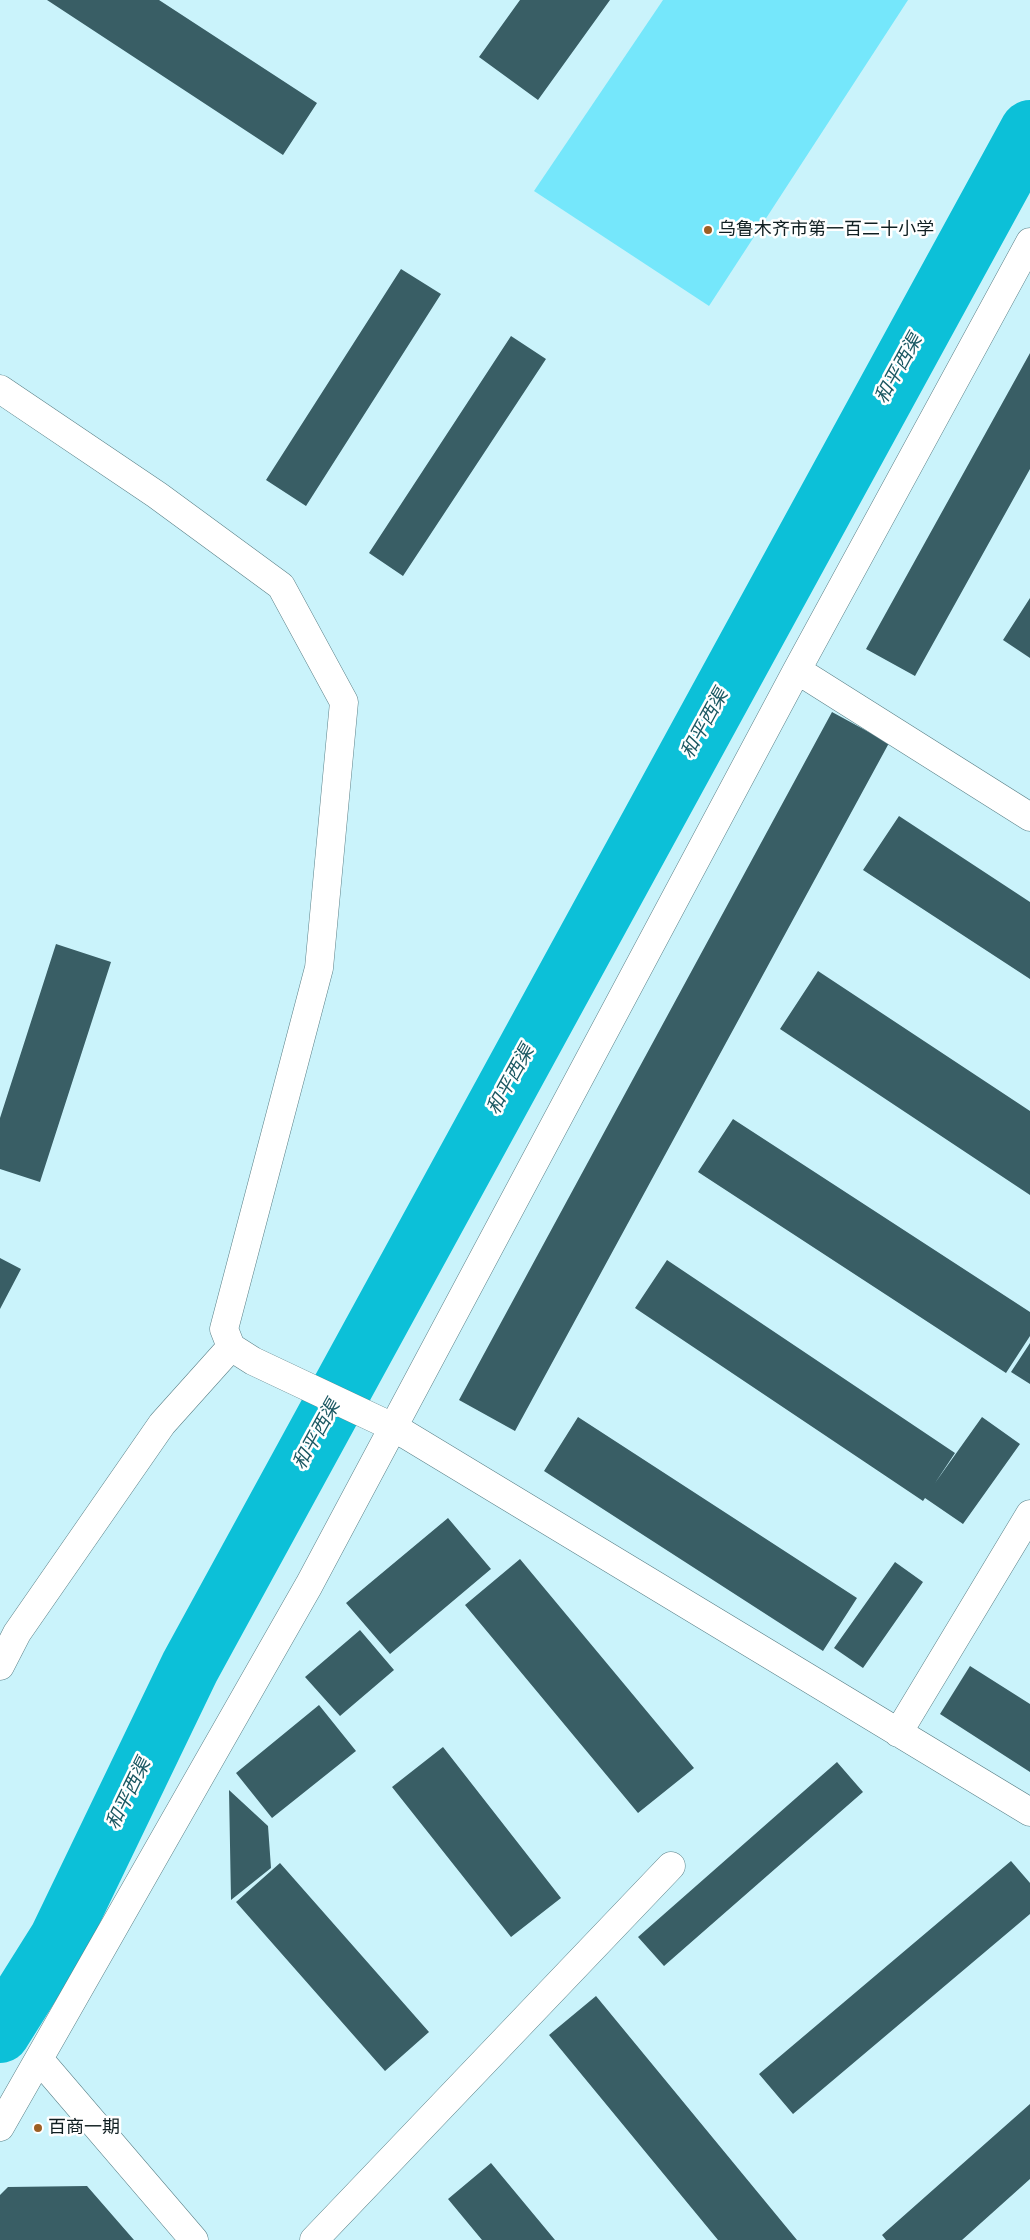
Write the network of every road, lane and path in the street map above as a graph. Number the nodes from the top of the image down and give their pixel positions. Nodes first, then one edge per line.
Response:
1 (1030, 242) edge
2 (0, 389) edge
3 (797, 670) junction
4 (1030, 817) edge
5 (231, 1347) junction
6 (393, 1428) junction
7 (1030, 1514) edge
8 (0, 1666) edge
9 (898, 1733) junction
10 (1030, 1812) edge
11 (671, 1866) dead end
12 (39, 2059) junction
13 (0, 2127) edge
14 (194, 2240) edge
15 (314, 2240) edge

1 - 3 street
2 - 5 street
3 - 4 street
3 - 6 street
5 - 6 street
5 - 8 street
6 - 9 street
6 - 12 street
7 - 9 street
9 - 10 street
11 - 15 street
12 - 13 street
12 - 14 street

